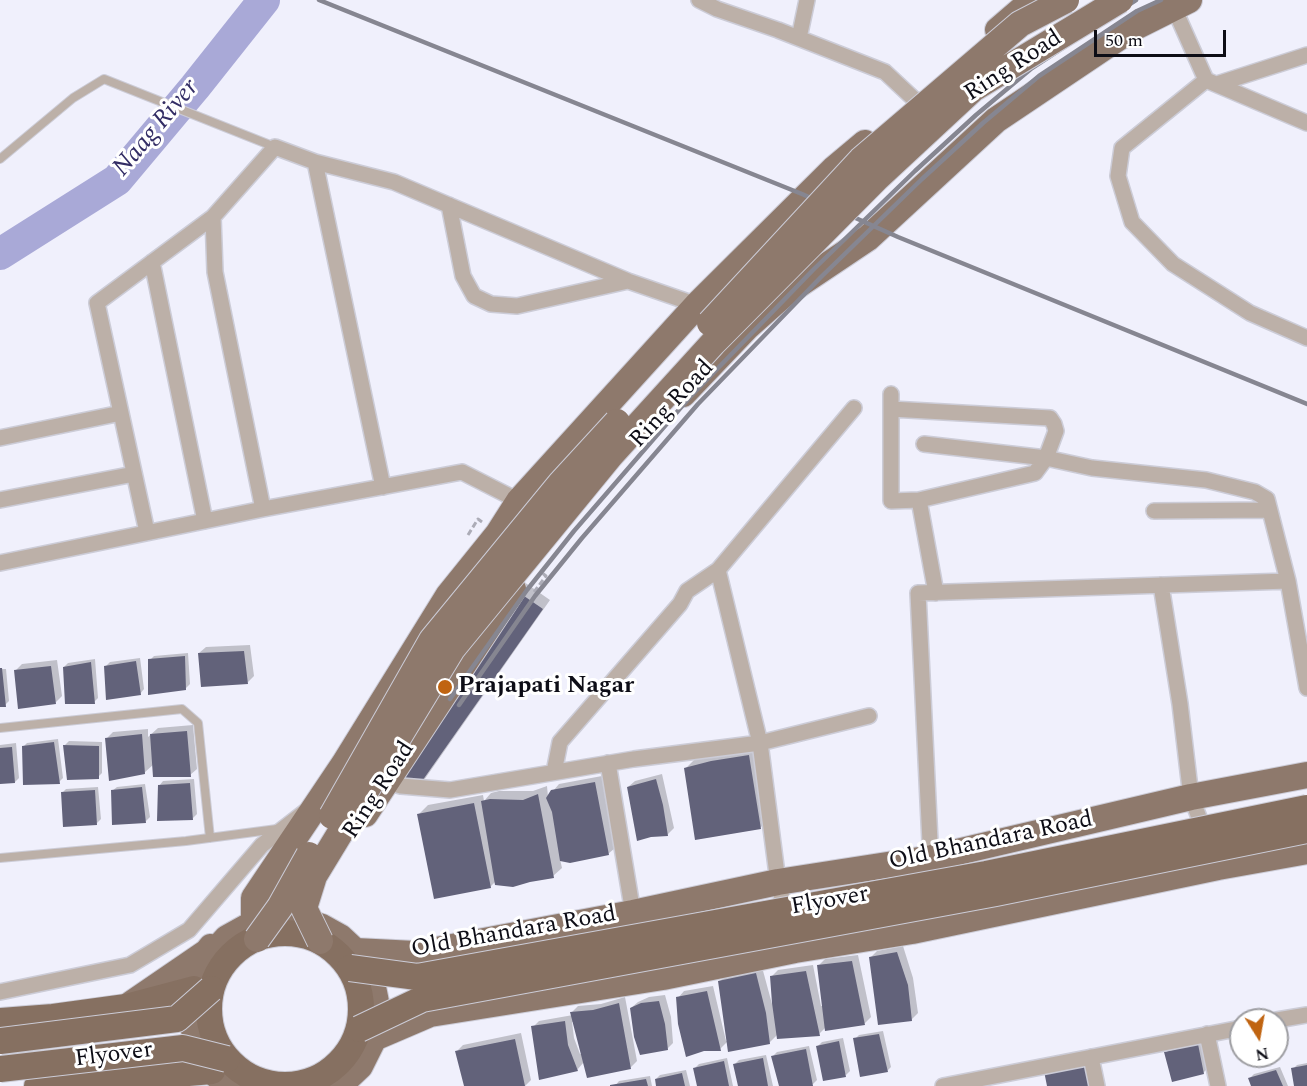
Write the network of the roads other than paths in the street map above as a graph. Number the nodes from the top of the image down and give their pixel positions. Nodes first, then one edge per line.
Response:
1 (699, 0) edge
2 (807, 0) edge
3 (1053, 1) edge
4 (1178, 2) edge
5 (1111, 3) edge
6 (1133, 28) junction
7 (799, 38) junction
8 (1307, 56) edge
9 (1211, 82) junction
10 (915, 100) junction
11 (1307, 123) edge
12 (275, 147) junction
13 (0, 159) edge
14 (315, 162) junction
15 (449, 205) junction
16 (213, 217) junction
17 (152, 262) junction
18 (628, 281) junction
19 (698, 305) junction
20 (747, 327) junction
21 (1307, 338) edge
22 (854, 408) dead end
23 (121, 413) junction
24 (0, 438) edge
25 (924, 444) dead end
26 (1046, 458) junction
27 (134, 474) junction
28 (383, 487) junction
29 (0, 500) edge
30 (919, 500) junction
31 (519, 501) junction
32 (263, 509) junction
33 (1270, 510) junction
34 (1154, 511) dead end
35 (205, 521) junction
36 (147, 532) junction
37 (0, 562) edge
38 (718, 570) junction
39 (1288, 581) junction
40 (1161, 585) junction
41 (936, 593) junction
42 (1307, 688) edge
43 (869, 716) dead end
44 (0, 728) edge
45 (760, 743) junction
46 (608, 763) junction
47 (554, 772) junction
48 (1307, 775) edge
49 (387, 782) junction
50 (1191, 797) junction
51 (320, 801) junction
52 (1307, 808) edge
53 (281, 828) junction
54 (1307, 830) edge
55 (210, 838) junction
56 (1307, 851) edge
57 (0, 858) edge
58 (932, 858) junction
59 (1218, 867) junction
60 (778, 882) junction
61 (254, 898) junction
62 (633, 913) junction
63 (944, 924) junction
64 (255, 931) junction
65 (321, 934) junction
66 (795, 950) junction
67 (352, 959) junction
68 (203, 989) junction
69 (0, 992) edge
70 (126, 1007) junction
71 (1307, 1014) edge
72 (1289, 1018) edge
73 (0, 1021) edge
74 (1229, 1030) edge
75 (366, 1033) junction
76 (1207, 1034) junction
77 (0, 1041) edge
78 (1091, 1057) junction
79 (0, 1069) edge
80 (223, 1072) edge
81 (331, 1082) edge
82 (975, 1083) edge
83 (260, 1084) edge
84 (37, 1086) edge
85 (943, 1086) edge
86 (1097, 1086) edge
87 (1218, 1086) edge

1 - 7 street
2 - 7 street
3 - 10 main road
3 - 64 main road, Ring Road, bridge
4 - 6 main road, Ring Road
4 - 9 street
5 - 6 main road
5 - 65 main road, Ring Road, bridge
6 - 20 main road, Ring Road
7 - 10 street
8 - 9 street
9 - 11 street
9 - 21 street
10 - 19 main road
12 - 13 lane
12 - 14 street
12 - 16 street
14 - 15 street
14 - 28 street
15 - 18 street
15 - 18 street
16 - 17 street
16 - 32 street
17 - 23 street
17 - 35 street
18 - 19 street
19 - 20 street
19 - 31 main road
20 - 49 main road, Ring Road
22 - 38 street
23 - 24 street
23 - 27 street
25 - 26 street
26 - 30 street
26 - 30 street
26 - 33 street
27 - 29 street
27 - 36 street
28 - 31 street
28 - 32 street
30 - 41 street
31 - 51 main road
32 - 35 street
33 - 34 street
33 - 39 street
35 - 36 street
36 - 37 street
38 - 45 street
38 - 47 street
39 - 40 street
39 - 42 street
40 - 41 street
40 - 50 street
41 - 58 street
43 - 45 street
44 - 55 lane
45 - 46 street
45 - 60 street
46 - 47 street
46 - 62 street
47 - 49 street
48 - 50 main road, Old Bhandara Road
49 - 65 main road, Ring Road
50 - 58 main road, Old Bhandara Road
50 - 59 street
51 - 53 street
51 - 61 main road
52 - 67 highway, Flyover, bridge
53 - 55 lane
53 - 69 street
54 - 75 highway, Flyover, bridge
55 - 57 lane
56 - 59 main road
58 - 60 main road, Old Bhandara Road
58 - 63 street
59 - 63 main road
60 - 62 main road, Old Bhandara Road
60 - 66 street
61 - 64 main road
61 - 70 main road
62 - 67 main road, Old Bhandara Road
63 - 66 main road
64 - 65 highway, Flyover
64 - 68 highway, Flyover
65 - 67 highway, Flyover
66 - 75 main road
67 - 75 highway, Flyover
68 - 70 highway
68 - 77 highway, Flyover, bridge
68 - 80 highway, Flyover
70 - 73 highway
71 - 72 street
74 - 76 street
75 - 81 highway, Flyover
76 - 78 street
76 - 87 street
78 - 82 street
78 - 86 street
79 - 80 highway, Flyover, bridge
80 - 83 highway, Flyover
80 - 84 highway
81 - 83 highway, Flyover
82 - 85 street

